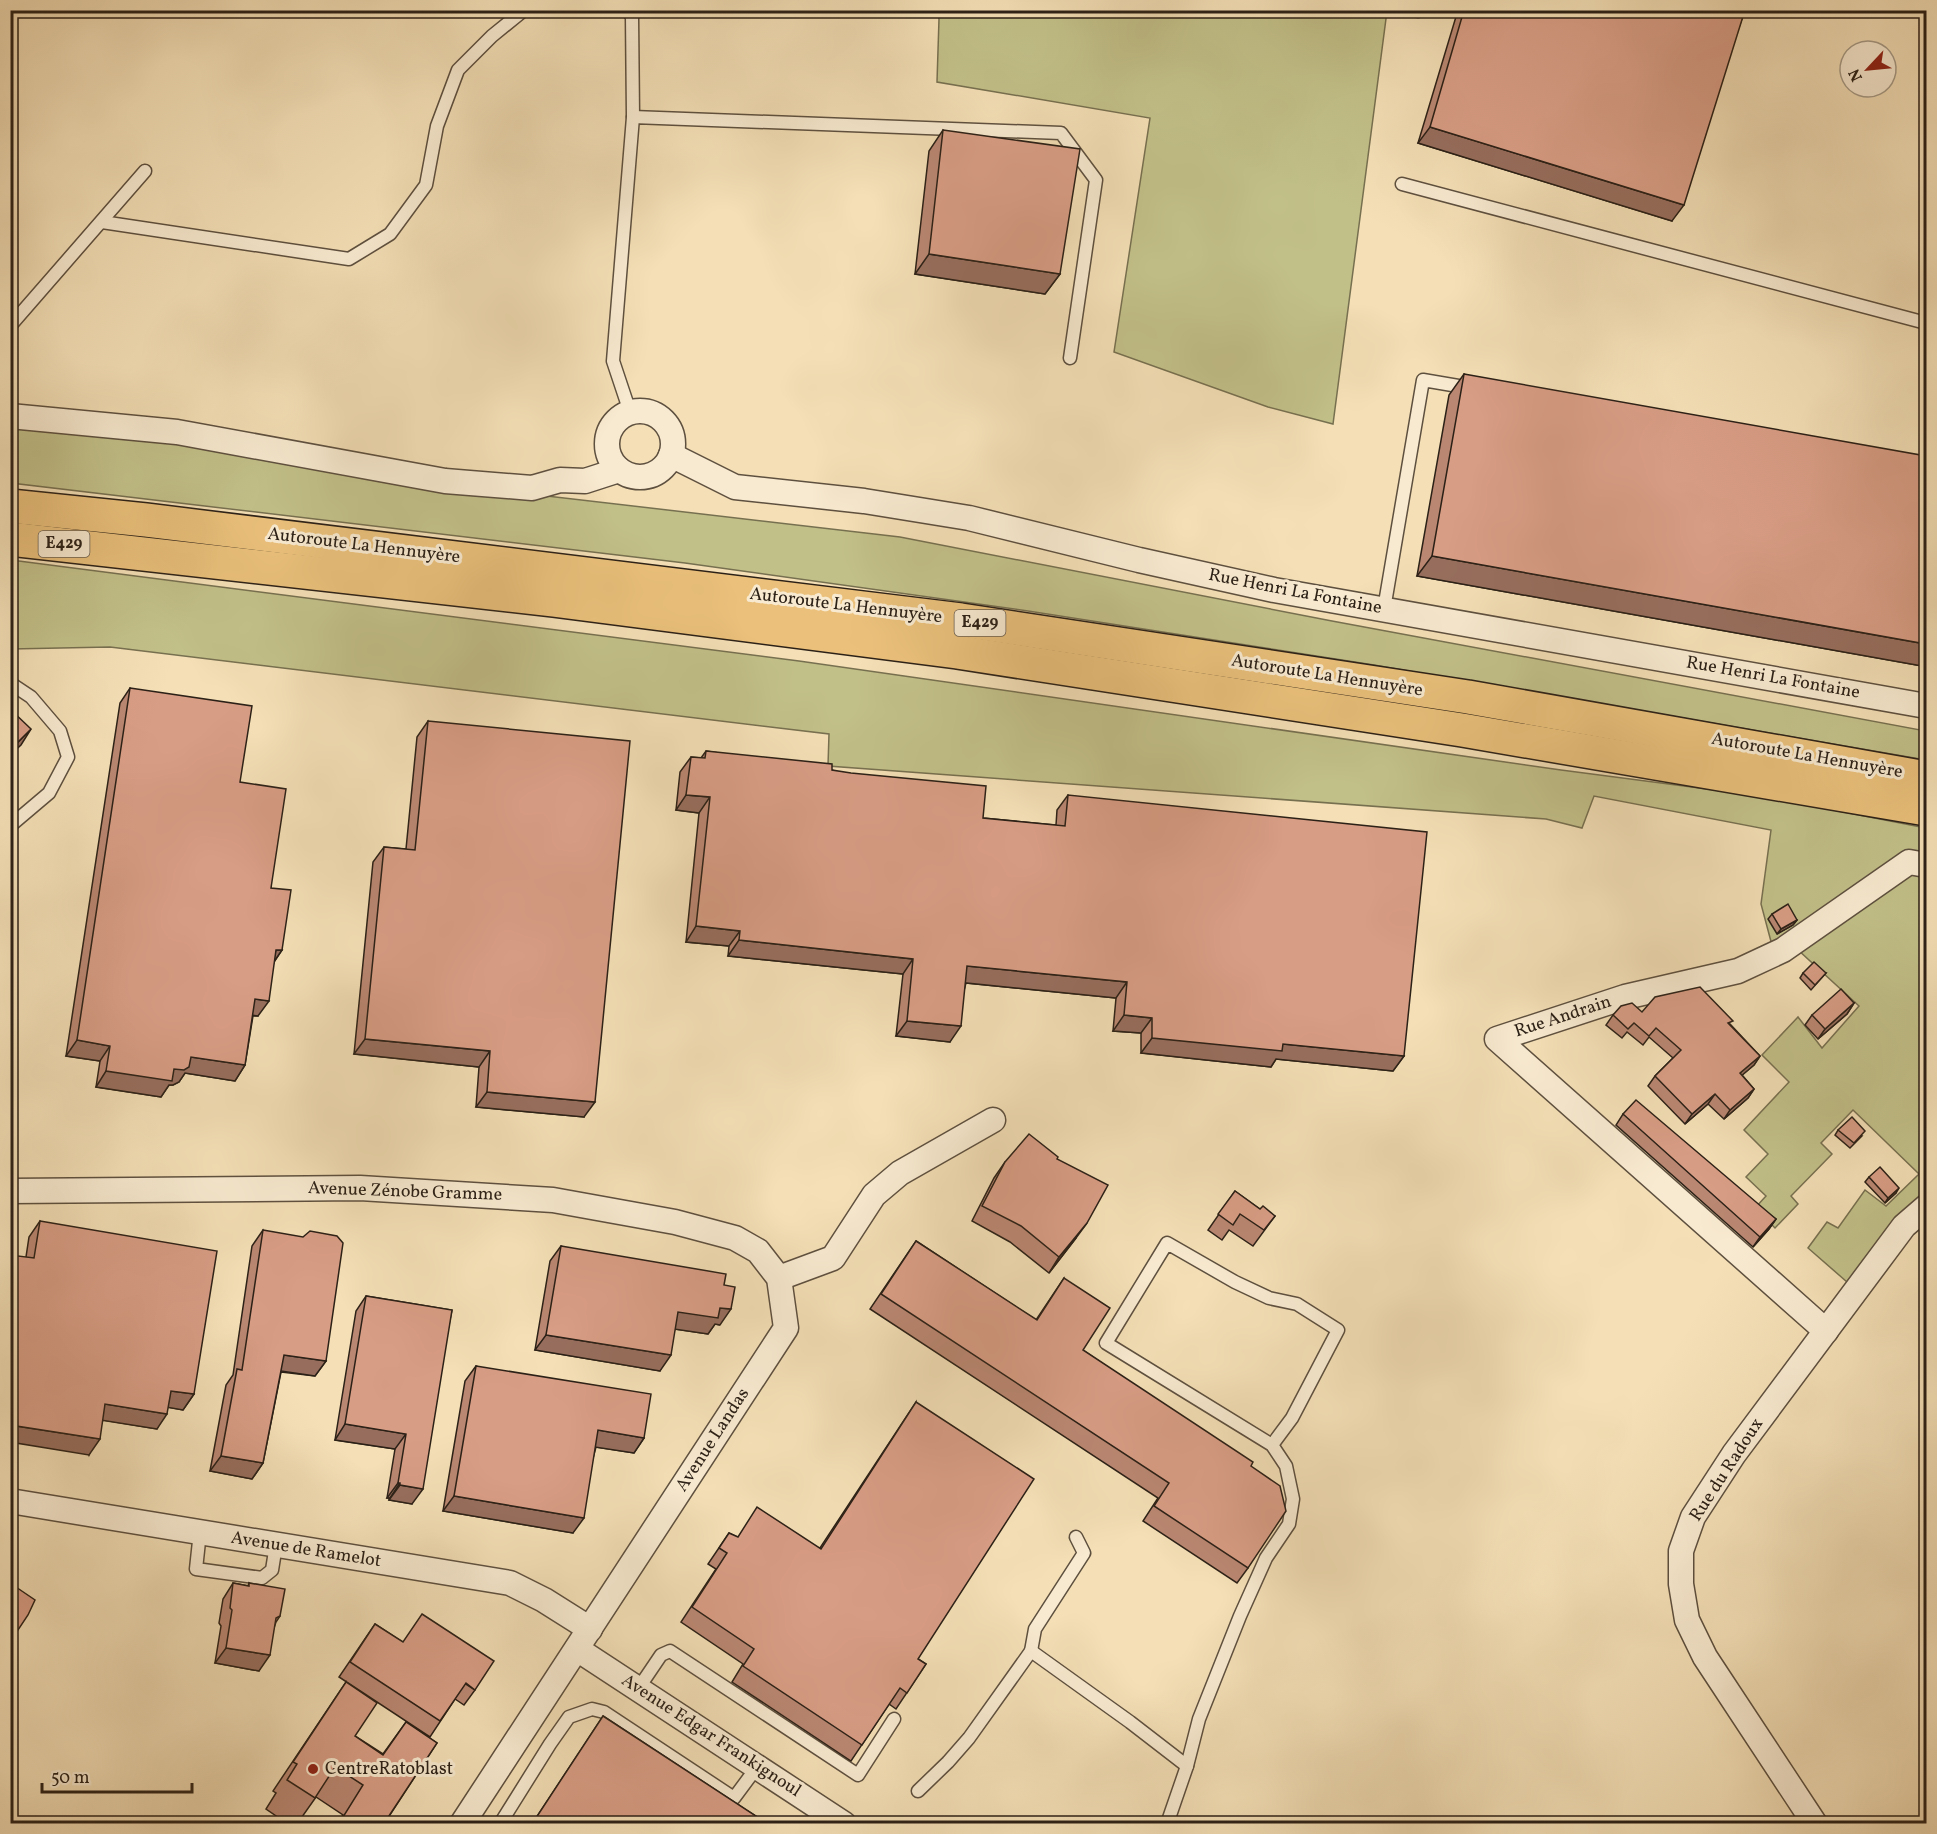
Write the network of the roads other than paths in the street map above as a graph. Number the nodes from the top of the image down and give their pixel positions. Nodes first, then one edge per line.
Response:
1 (524, 10) edge
2 (626, 10) edge
3 (633, 117) junction
4 (146, 171) dead end
5 (1402, 184) dead end
6 (102, 222) junction
7 (1926, 322) edge
8 (10, 326) edge
9 (1070, 358) dead end
10 (1481, 390) edge
11 (630, 412) junction
12 (10, 416) edge
13 (671, 455) junction
14 (619, 470) junction
15 (10, 506) edge
16 (10, 539) edge
17 (1384, 609) junction
18 (10, 683) edge
19 (1926, 706) edge
20 (1926, 778) edge
21 (1926, 809) edge
22 (10, 826) edge
23 (1926, 865) edge
24 (993, 1120) dead end
25 (10, 1191) edge
26 (1926, 1207) edge
27 (779, 1278) junction
28 (1826, 1331) junction
29 (1272, 1445) junction
30 (10, 1502) edge
31 (200, 1532) junction
32 (1076, 1537) dead end
33 (276, 1545) junction
34 (584, 1639) junction
35 (1031, 1651) junction
36 (638, 1689) junction
37 (894, 1719) dead end
38 (1187, 1766) junction
39 (758, 1767) junction
40 (918, 1791) dead end
41 (462, 1824) edge
42 (500, 1824) edge
43 (844, 1824) edge
44 (1167, 1824) edge
45 (1815, 1824) edge

1 - 6 lane
2 - 3 lane
3 - 9 lane
3 - 11 lane
4 - 6 lane
5 - 7 lane
6 - 8 lane
10 - 17 lane
11 - 13 street
11 - 14 street
12 - 14 street
13 - 14 street
13 - 17 street, Rue Henri La Fontaine
15 - 20 highway, Autoroute La Hennuyère / E429
16 - 21 highway, Autoroute La Hennuyère / E429
17 - 19 street, Rue Henri La Fontaine
18 - 22 lane
23 - 28 street, Rue Andrain
24 - 27 street
25 - 27 street, Avenue Zénobe Gramme
26 - 28 street, Rue du Radoux
27 - 34 street, Avenue Landas
28 - 45 street, Rue du Radoux
29 - 29 lane
29 - 38 lane
30 - 31 street, Avenue de Ramelot
31 - 33 street, Avenue de Ramelot
31 - 33 lane
32 - 35 lane
33 - 34 street, Avenue de Ramelot
34 - 36 street, Avenue Edgar Frankignoul
34 - 41 street, Avenue Landas
35 - 38 lane
35 - 40 lane
36 - 37 lane
36 - 39 street, Avenue Edgar Frankignoul
38 - 44 lane
39 - 42 lane
39 - 43 street, Avenue Edgar Frankignoul

